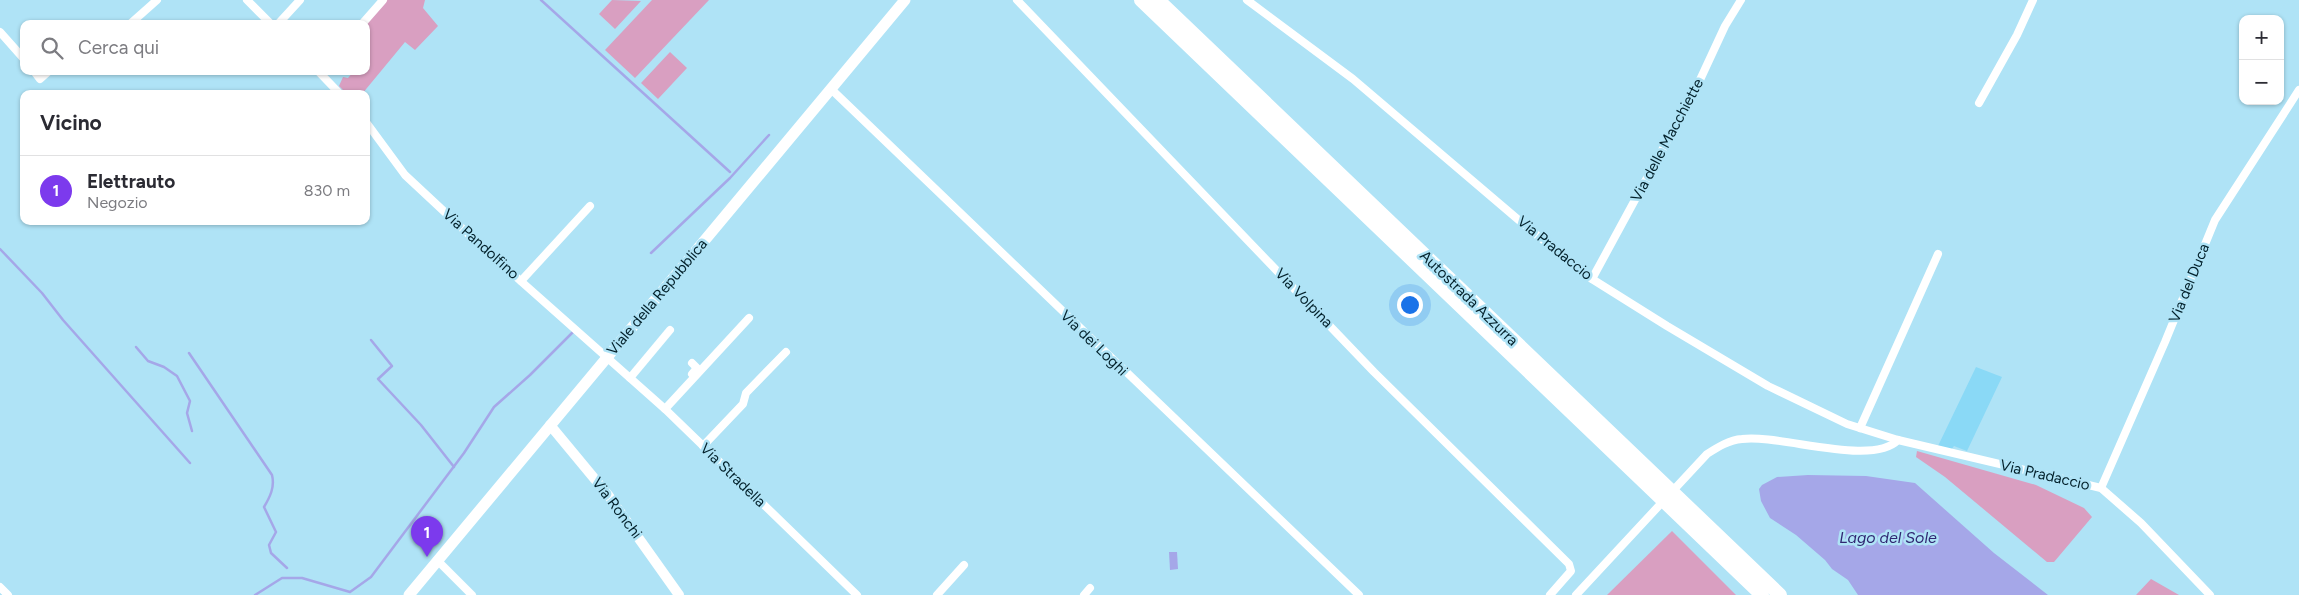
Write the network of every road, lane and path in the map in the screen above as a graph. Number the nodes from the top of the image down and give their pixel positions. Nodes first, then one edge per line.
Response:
1 (158, 0) edge
2 (247, 0) edge
3 (300, 0) edge
4 (383, 0) edge
5 (905, 0) edge
6 (1017, 0) edge
7 (1141, 0) edge
8 (1158, 0) edge
9 (1248, 0) edge
10 (1741, 0) edge
11 (2033, 0) edge
12 (135, 20) edge
13 (268, 20) edge
14 (282, 20) edge
15 (366, 20) edge
16 (0, 32) edge
17 (20, 54) edge
18 (323, 75) edge
19 (831, 89) junction
20 (336, 90) edge
21 (2299, 90) edge
22 (1979, 103) dead end
23 (370, 127) edge
24 (590, 206) dead end
25 (1938, 254) dead end
26 (1592, 279) junction
27 (521, 281) junction
28 (750, 318) dead end
29 (670, 330) dead end
30 (786, 352) dead end
31 (607, 356) junction
32 (692, 363) dead end
33 (630, 378) junction
34 (664, 408) junction
35 (550, 425) junction
36 (1860, 428) junction
37 (1898, 440) junction
38 (703, 446) junction
39 (2101, 488) junction
40 (437, 560) junction
41 (964, 565) dead end
42 (0, 587) edge
43 (1090, 588) dead end
44 (8, 595) edge
45 (409, 595) edge
46 (472, 595) edge
47 (679, 595) edge
48 (857, 595) edge
49 (936, 595) edge
50 (1084, 595) edge
51 (1359, 595) edge
52 (1550, 595) edge
53 (1576, 595) edge
54 (1762, 595) edge
55 (1780, 595) edge
56 (2210, 595) edge

1 - 12 street
2 - 13 street
3 - 14 street
4 - 15 street
5 - 19 main road, Viale della Repubblica
6 - 52 street, Via Volpina
7 - 54 highway, Autostrada Azzurra
8 - 55 highway, Autostrada Azzurra
9 - 26 street, Via Pradaccio
10 - 26 street, Via delle Macchiette
11 - 22 street
16 - 17 street
18 - 20 street
19 - 31 main road, Viale della Repubblica
19 - 51 street, Via dei Loghi
21 - 39 street, Via del Duca
23 - 27 street, Via Pandolfino
24 - 27 street
25 - 36 street
26 - 36 street, Via Pradaccio
27 - 31 street, Via Pandolfino
28 - 34 street
29 - 33 street
30 - 38 street
31 - 33 street, Via Stradella
31 - 35 main road, Viale della Repubblica
32 - 34 street
33 - 34 street, Via Stradella
34 - 38 street, Via Stradella
35 - 40 main road, Viale della Repubblica
35 - 47 street, Via Ronchi
36 - 37 street, Via Pradaccio
37 - 39 street, Via Pradaccio
37 - 53 street
38 - 48 street, Via Stradella
39 - 56 street, Via Pradaccio
40 - 45 main road, Viale della Repubblica
40 - 46 street
41 - 49 street
42 - 44 street
43 - 50 street

